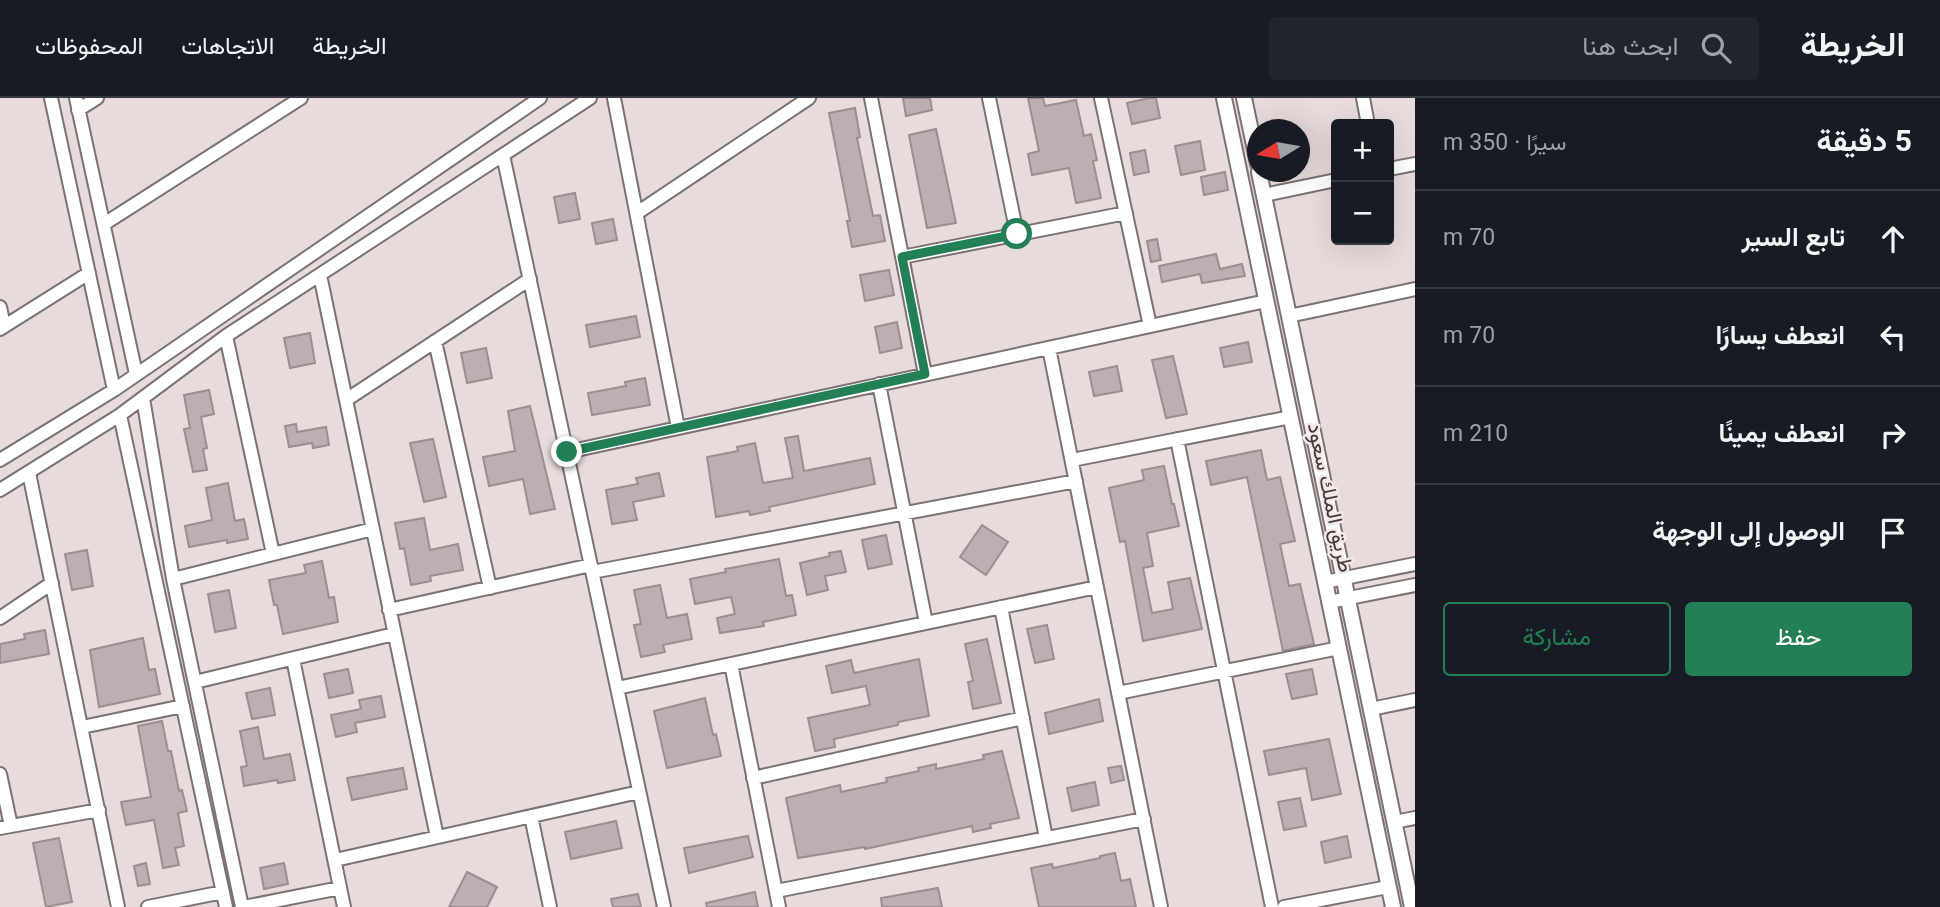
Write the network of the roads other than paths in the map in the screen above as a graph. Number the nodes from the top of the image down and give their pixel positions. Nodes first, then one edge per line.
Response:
1 (51, 98) edge
2 (97, 98) edge
3 (301, 98) edge
4 (540, 98) edge
5 (590, 98) edge
6 (614, 98) edge
7 (809, 98) edge
8 (871, 98) edge
9 (989, 98) edge
10 (1101, 98) edge
11 (1224, 98) edge
12 (1244, 98) edge
13 (1363, 98) edge
14 (77, 104) edge
15 (1248, 119) edge
16 (1367, 119) edge
17 (503, 155) junction
18 (1415, 164) edge
19 (1394, 168) edge
20 (1331, 181) edge
21 (1261, 182) edge
22 (1264, 195) junction
23 (637, 213) junction
24 (1126, 213) junction
25 (104, 225) junction
26 (1017, 234) junction
27 (902, 257) junction
28 (89, 273) junction
29 (320, 275) junction
30 (530, 279) junction
31 (1415, 289) edge
32 (1266, 301) junction
33 (0, 307) edge
34 (1289, 316) junction
35 (1150, 326) junction
36 (2, 328) edge
37 (226, 336) junction
38 (435, 341) junction
39 (1049, 348) junction
40 (136, 374) junction
41 (925, 374) junction
42 (879, 384) junction
43 (114, 390) junction
44 (142, 398) junction
45 (346, 400) junction
46 (120, 415) junction
47 (1291, 417) junction
48 (678, 428) junction
49 (1177, 439) junction
50 (567, 452) junction
51 (0, 460) edge
52 (1072, 460) junction
53 (29, 472) junction
54 (1076, 481) junction
55 (0, 490) edge
56 (904, 513) junction
57 (373, 529) junction
58 (273, 554) junction
59 (1415, 564) edge
60 (592, 569) junction
61 (1343, 578) junction
62 (173, 579) junction
63 (1325, 582) junction
64 (52, 583) junction
65 (1415, 584) edge
66 (1097, 587) junction
67 (490, 588) junction
68 (1348, 598) junction
69 (1329, 602) junction
70 (1001, 607) junction
71 (389, 610) junction
72 (0, 618) edge
73 (926, 623) junction
74 (394, 634) junction
75 (1339, 648) junction
76 (293, 659) junction
77 (731, 664) junction
78 (1224, 671) junction
79 (195, 682) junction
80 (617, 688) junction
81 (1118, 693) junction
82 (1415, 700) edge
83 (183, 706) junction
84 (1371, 709) junction
85 (1023, 718) junction
86 (82, 727) junction
87 (207, 742) junction
88 (192, 747) junction
89 (0, 774) edge
90 (753, 778) junction
91 (639, 792) junction
92 (99, 810) junction
93 (531, 816) junction
94 (1415, 818) edge
95 (1144, 819) junction
96 (1394, 822) junction
97 (6, 827) edge
98 (437, 837) junction
99 (1046, 838) junction
100 (335, 860) junction
101 (1388, 887) junction
102 (340, 888) junction
103 (776, 891) junction
104 (223, 892) junction
105 (118, 907) edge
106 (148, 907) edge
107 (226, 907) edge
108 (243, 907) edge
109 (344, 907) edge
110 (550, 907) edge
111 (664, 907) edge
112 (779, 907) edge
113 (1161, 907) edge
114 (1272, 907) edge
115 (1284, 907) edge
116 (1392, 907) edge
117 (1412, 907) edge

1 - 28 street
2 - 14 street
3 - 25 street
4 - 40 street
5 - 17 street
6 - 23 street
7 - 23 street
8 - 27 street
9 - 26 street
10 - 24 street
11 - 32 main road, طريق الملك سعود
12 - 15 main road
13 - 16 street
14 - 25 street
17 - 29 street
17 - 30 street
18 - 19 street
20 - 22 street
21 - 22 main road, طريق الملك سعود
22 - 34 main road, طريق الملك سعود
23 - 48 street
24 - 26 street
24 - 35 street
25 - 40 street
26 - 27 street
27 - 41 street
28 - 36 street
28 - 43 street
29 - 37 street
29 - 45 street
30 - 38 street
30 - 50 street
31 - 34 street
32 - 35 street
32 - 47 main road, طريق الملك سعود
33 - 36 street
34 - 61 main road, طريق الملك سعود
35 - 39 street
37 - 44 street
37 - 58 street
38 - 45 street
38 - 67 street
39 - 41 street
39 - 52 street
40 - 43 street
41 - 42 street
42 - 48 street
42 - 56 street
43 - 51 street
44 - 46 street
44 - 62 street
45 - 57 street
46 - 53 street
46 - 83 street
47 - 49 street
47 - 63 main road, طريق الملك سعود
48 - 50 street
49 - 52 street
49 - 78 street
50 - 60 street
52 - 54 street
53 - 55 street
53 - 64 street
54 - 56 street
54 - 66 street
56 - 60 street
56 - 73 street
57 - 58 street
57 - 71 street
58 - 62 street
59 - 61 street
60 - 67 street
60 - 80 street
61 - 63 street
61 - 68 main road, طريق الملك سعود
62 - 79 street
63 - 69 main road, طريق الملك سعود
64 - 72 street
64 - 86 street
65 - 68 street
66 - 70 street
66 - 81 street
67 - 71 street
68 - 69 street
68 - 84 main road, طريق الملك سعود
69 - 75 main road, طريق الملك سعود
70 - 73 street
70 - 85 street
71 - 74 street
73 - 77 street
74 - 76 street
74 - 98 street
75 - 78 street
75 - 101 main road, طريق الملك سعود
76 - 79 street
76 - 100 street
77 - 80 street
77 - 90 street
78 - 81 street
78 - 114 street
79 - 87 street
80 - 91 street
81 - 95 street
82 - 84 street
83 - 86 street
83 - 88 street
84 - 96 main road, طريق الملك سعود
85 - 90 street
85 - 99 street
86 - 92 street
87 - 88 street
87 - 108 street
88 - 104 street
89 - 97 street
90 - 103 street
91 - 93 street
91 - 111 street
92 - 97 street
92 - 105 street
93 - 98 street
93 - 110 street
94 - 96 street
95 - 99 street
95 - 113 street
96 - 117 main road, طريق الملك سعود
98 - 100 street
99 - 103 street
100 - 102 street
101 - 115 street
101 - 116 main road, طريق الملك سعود
102 - 108 street
102 - 109 street
103 - 112 street
104 - 106 street
104 - 107 street

